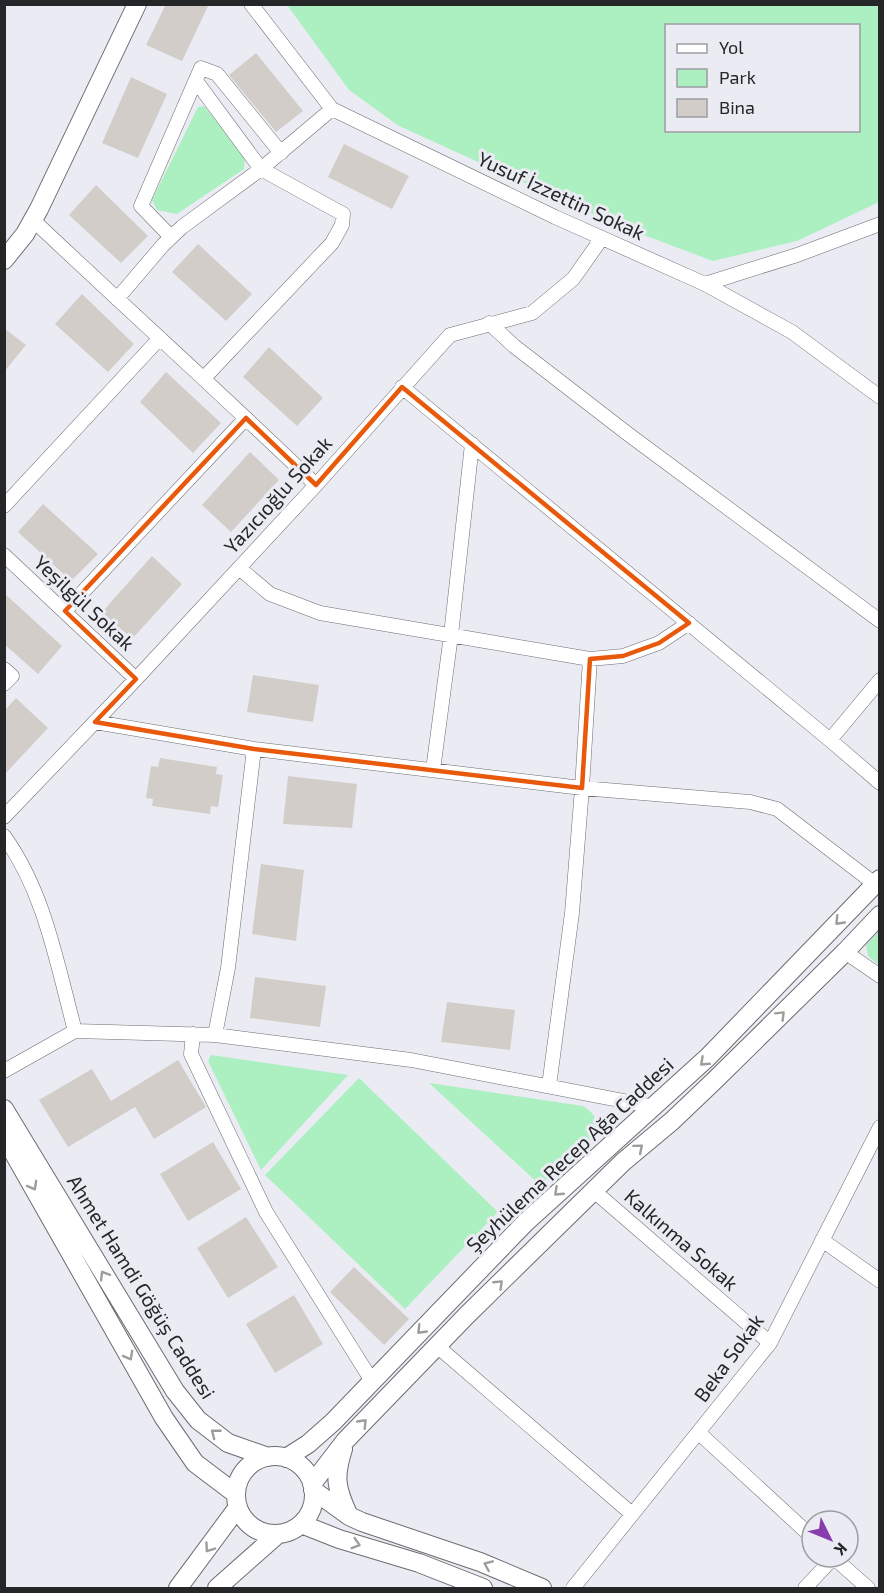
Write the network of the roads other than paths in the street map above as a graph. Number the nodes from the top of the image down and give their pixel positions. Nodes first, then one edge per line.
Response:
1 (137, 4) edge
2 (251, 4) edge
3 (196, 81) junction
4 (332, 109) junction
5 (281, 153) junction
6 (261, 169) junction
7 (33, 220) junction
8 (879, 224) edge
9 (171, 237) junction
10 (602, 238) junction
11 (7, 252) edge
12 (705, 284) junction
13 (117, 299) junction
14 (489, 323) junction
15 (160, 338) junction
16 (204, 378) junction
17 (402, 387) junction
18 (879, 397) edge
19 (246, 418) junction
20 (472, 444) junction
21 (316, 485) junction
22 (4, 506) edge
23 (6, 560) edge
24 (239, 568) junction
25 (65, 611) junction
26 (879, 621) edge
27 (689, 623) junction
28 (451, 635) junction
29 (590, 659) junction
30 (4, 669) edge
31 (136, 679) junction
32 (879, 680) edge
33 (4, 684) edge
34 (95, 722) junction
35 (830, 740) junction
36 (254, 749) junction
37 (433, 770) junction
38 (879, 783) edge
39 (582, 788) junction
40 (4, 818) edge
41 (4, 836) edge
42 (877, 881) edge
43 (879, 915) edge
44 (845, 952) junction
45 (879, 976) edge
46 (75, 1031) junction
47 (193, 1034) junction
48 (215, 1035) junction
49 (4, 1071) edge
50 (549, 1086) junction
51 (655, 1107) junction
52 (4, 1109) edge
53 (879, 1126) edge
54 (5, 1138) edge
55 (594, 1191) junction
56 (822, 1240) junction
57 (879, 1281) edge
58 (770, 1342) junction
59 (437, 1346) junction
60 (372, 1381) junction
61 (699, 1432) junction
62 (345, 1441) junction
63 (277, 1458) junction
64 (313, 1487) junction
65 (237, 1501) junction
66 (632, 1514) junction
67 (349, 1516) junction
68 (301, 1524) junction
69 (800, 1527) edge
70 (278, 1534) junction
71 (822, 1569) edge
72 (847, 1569) edge
73 (178, 1588) edge
74 (217, 1588) edge
75 (483, 1588) edge
76 (542, 1588) edge
77 (573, 1588) edge
78 (805, 1588) edge
79 (868, 1588) edge

1 - 7 street
2 - 4 street, Yusuf İzzettin Sokak
3 - 5 street
3 - 6 street
3 - 9 street
4 - 5 street
4 - 10 street, Yusuf İzzettin Sokak
5 - 6 street
6 - 9 street
6 - 16 street
7 - 11 street
7 - 13 street
8 - 12 street
9 - 13 street
10 - 12 street, Yusuf İzzettin Sokak
10 - 14 street, Yazıcıoğlu Sokak
12 - 18 street, Yusuf İzzettin Sokak
13 - 15 street
14 - 17 street, Yazıcıoğlu Sokak
14 - 26 street
15 - 16 street
15 - 22 street
16 - 19 street
17 - 20 street
17 - 21 street, Yazıcıoğlu Sokak
19 - 21 street
19 - 25 street
20 - 27 street
20 - 28 street
21 - 24 street, Yazıcıoğlu Sokak
23 - 25 street, Yeşilgül Sokak
24 - 28 street
24 - 31 street, Yazıcıoğlu Sokak
25 - 31 street, Yeşilgül Sokak
27 - 29 street
27 - 35 street
28 - 29 street
28 - 37 street
29 - 39 street
30 - 33 street
31 - 34 street, Yazıcıoğlu Sokak
32 - 35 street
34 - 36 street
34 - 40 street, Yazıcıoğlu Sokak
35 - 38 street
36 - 37 street
36 - 48 street
37 - 39 street
39 - 42 street
39 - 50 street
41 - 46 street
42 -> 51 street, Şeyhülema Recep Ağa Caddesi
43 - 44 street, Şeyhülema Recep Ağa Caddesi
44 - 45 street
55 -> 44 street, Şeyhülema Recep Ağa Caddesi
46 - 47 street
46 - 49 street
47 - 48 street
47 - 60 street
48 - 50 street
50 - 51 street
51 -> 60 street, Şeyhülema Recep Ağa Caddesi
63 -> 52 street, Ahmet Hamdi Göğüş Caddesi
53 - 56 street, Beka Sokak
54 -> 65 street, Ahmet Hamdi Göğüş Caddesi
55 - 58 street, Kalkınma Sokak
59 -> 55 street, Şeyhülema Recep Ağa Caddesi
56 - 57 street
56 - 58 street, Beka Sokak
58 - 61 street, Beka Sokak
62 -> 59 street, Şeyhülema Recep Ağa Caddesi
59 - 66 street
60 - 63 street, Şeyhülema Recep Ağa Caddesi
61 - 66 street, Beka Sokak
61 - 69 street
62 - 64 street, Şeyhülema Recep Ağa Caddesi
62 - 67 street
63 - 64 street
63 - 65 street
64 - 67 street
64 - 68 street
65 - 70 street
65 -> 73 street
66 - 77 street, Beka Sokak
76 -> 67 street
68 - 70 street
68 -> 75 street
70 - 74 street
71 - 78 street
72 - 79 street

